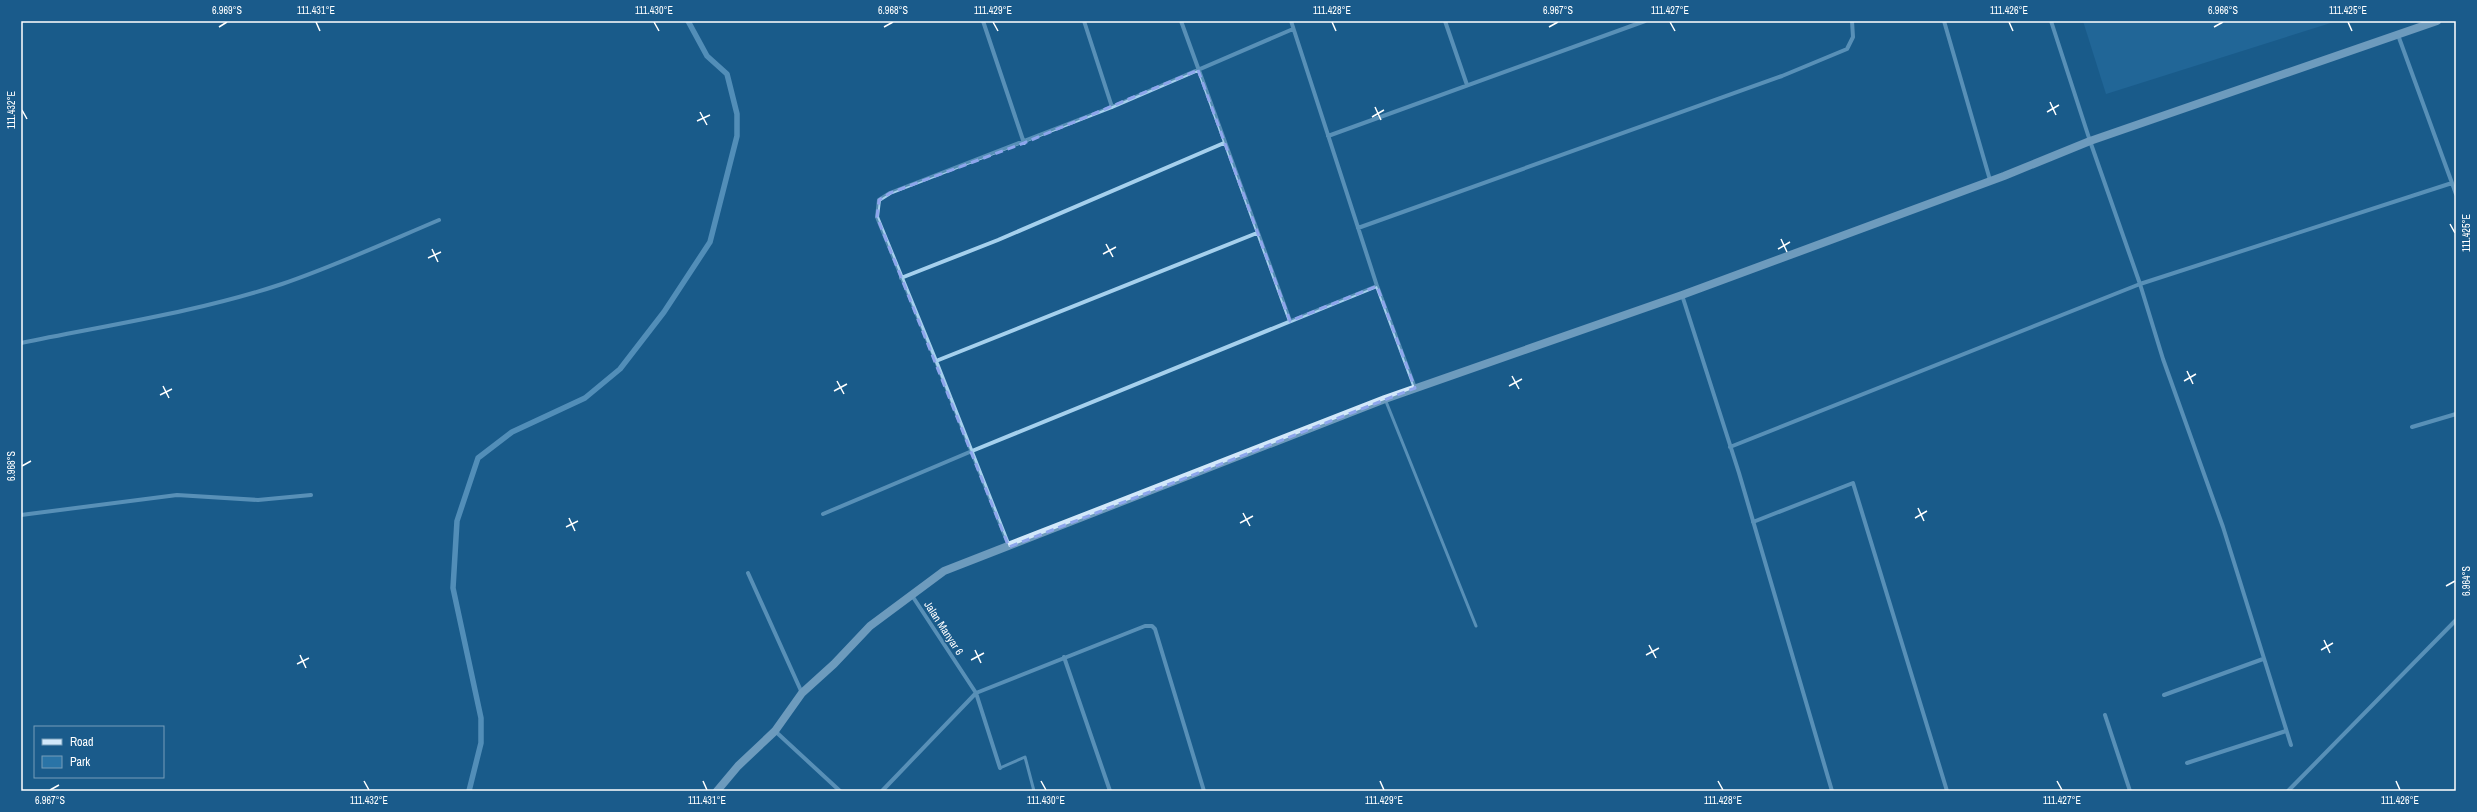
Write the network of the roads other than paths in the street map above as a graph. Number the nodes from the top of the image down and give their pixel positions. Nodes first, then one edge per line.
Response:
1 (983, 21) edge
2 (1084, 21) edge
3 (1181, 21) edge
4 (1291, 21) edge
5 (1445, 21) edge
6 (1645, 21) edge
7 (1853, 21) edge
8 (1944, 21) edge
9 (2051, 21) edge
10 (2437, 21) edge
11 (1293, 29) junction
12 (2398, 35) junction
13 (1198, 70) junction
14 (1467, 86) junction
15 (1112, 107) junction
16 (1328, 136) junction
17 (2090, 141) junction
18 (1024, 143) junction
19 (1224, 143) junction
20 (1990, 180) junction
21 (2452, 182) junction
22 (2456, 194) edge
23 (439, 220) dead end
24 (1358, 228) junction
25 (1258, 233) junction
26 (901, 278) junction
27 (2140, 284) junction
28 (1377, 286) junction
29 (1682, 294) junction
30 (1290, 321) junction
31 (21, 343) edge
32 (936, 361) junction
33 (1415, 388) junction
34 (1385, 399) junction
35 (2456, 414) edge
36 (2412, 427) dead end
37 (1730, 447) junction
38 (972, 451) junction
39 (312, 495) dead end
40 (823, 514) dead end
41 (21, 515) edge
42 (1753, 522) junction
43 (1010, 547) junction
44 (748, 573) dead end
45 (911, 593) junction
46 (2456, 620) edge
47 (1476, 626) dead end
48 (1064, 657) junction
49 (2263, 659) junction
50 (802, 693) junction
51 (976, 693) junction
52 (2164, 695) dead end
53 (2105, 715) dead end
54 (775, 731) junction
55 (2286, 731) junction
56 (2291, 745) dead end
57 (2188, 763) dead end
58 (1000, 768) joint
59 (717, 791) edge
60 (840, 791) edge
61 (882, 791) edge
62 (1034, 791) edge
63 (1110, 791) edge
64 (1204, 791) edge
65 (1832, 791) edge
66 (1948, 791) edge
67 (2130, 791) edge
68 (2288, 791) edge

1 - 18 street
2 - 15 street
3 - 13 street
4 - 11 street
5 - 14 street
6 - 14 street
7 - 24 street
8 - 20 street
9 - 17 street
10 - 12 main road
11 - 13 street
11 - 16 street
12 - 17 main road
12 - 21 street
13 - 15 street
13 - 19 street
14 - 16 street
15 - 18 street
16 - 24 street
17 - 20 main road
17 - 27 street
18 - 26 street
19 - 25 street
19 - 26 street
20 - 29 main road
21 - 22 street
21 - 27 street
23 - 31 street
24 - 28 street
25 - 30 street
25 - 32 street
26 - 32 street
27 - 37 street
27 - 49 street
28 - 30 street
28 - 33 street
29 - 33 main road
29 - 37 street
30 - 38 street
32 - 38 street
33 - 34 main road
34 - 43 main road
34 - 47 lane
35 - 36 street
37 - 42 street
38 - 40 street
38 - 43 street
39 - 41 street
42 - 65 street
42 - 66 street
43 - 45 main road
44 - 50 street
45 - 50 main road
45 - 51 street, Jalan Manyar 6
46 - 68 street
48 - 51 street
48 - 63 street
48 - 64 street
49 - 52 street
49 - 55 street
50 - 54 main road
51 - 58 street, Jalan Manyar 6
51 - 61 street
53 - 67 street
54 - 59 main road
54 - 60 street
55 - 56 street
55 - 57 street
58 - 62 lane

